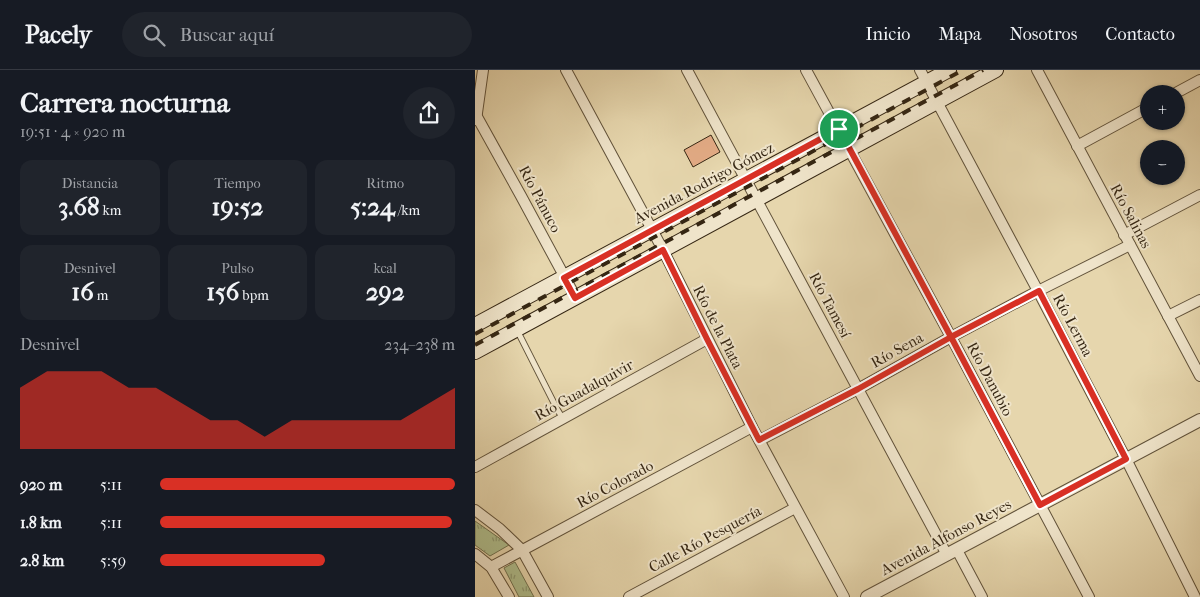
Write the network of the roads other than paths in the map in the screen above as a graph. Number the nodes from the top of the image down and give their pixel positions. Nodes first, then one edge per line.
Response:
1 (483, 70) edge
2 (566, 70) edge
3 (687, 70) edge
4 (806, 70) edge
5 (949, 70) edge
6 (996, 70) edge
7 (1037, 70) edge
8 (923, 76) edge
9 (1200, 80) edge
10 (1185, 88) edge
11 (937, 102) junction
12 (1140, 112) edge
13 (477, 115) junction
14 (475, 126) edge
15 (839, 129) junction
16 (1077, 146) junction
17 (850, 150) junction
18 (746, 180) junction
19 (1200, 195) edge
20 (757, 200) junction
21 (651, 230) junction
22 (1124, 235) junction
23 (1130, 245) junction
24 (663, 250) junction
25 (564, 278) junction
26 (1039, 291) junction
27 (575, 298) junction
28 (1200, 300) edge
29 (1168, 316) junction
30 (475, 325) edge
31 (517, 329) junction
32 (951, 337) junction
33 (707, 339) junction
34 (475, 352) edge
35 (1200, 376) edge
36 (858, 389) junction
37 (563, 419) junction
38 (1200, 420) edge
39 (752, 427) junction
40 (759, 440) junction
41 (1126, 459) junction
42 (475, 467) edge
43 (1040, 505) junction
44 (795, 508) junction
45 (475, 510) edge
46 (522, 550) junction
47 (952, 552) junction
48 (475, 554) edge
49 (491, 567) junction
50 (870, 596) edge
51 (509, 597) edge
52 (548, 597) edge
53 (629, 597) edge
54 (844, 597) edge
55 (982, 597) edge
56 (1089, 597) edge
57 (1195, 597) edge

1 - 13 street
2 - 21 street, Río de la Plata
3 - 18 street, Río Tamesí
4 - 15 street, Río Danubio
5 - 8 main road, Avenida Rodrigo Gómez
6 - 11 main road
7 - 16 street, Río Salinas
8 - 11 street, Río Lerma
8 - 15 main road, Avenida Rodrigo Gómez
9 - 10 street
11 - 17 main road
11 - 26 street, Río Lerma
12 - 16 street
13 - 14 street
13 - 25 street, Río Pánuco
15 - 17 street, Río Danubio
15 - 18 main road, Avenida Rodrigo Gómez
16 - 22 street, Río Salinas
17 - 20 main road
17 - 32 street, Río Danubio
18 - 20 street, Río Tamesí
18 - 21 main road, Avenida Rodrigo Gómez
19 - 22 street
20 - 24 main road
20 - 36 street, Río Tamesí
21 - 24 street, Río de la Plata
21 - 25 main road, Avenida Rodrigo Gómez
22 - 23 street, Río Salinas
23 - 26 street, Río Sena
23 - 29 street, Río Salinas
24 - 27 main road
24 - 33 street, Río de la Plata
25 - 27 street, Río Pánuco
25 - 30 main road, Avenida Rodrigo Gómez
26 - 32 street, Río Sena
26 - 41 street, Río Lerma
27 - 31 main road
28 - 29 street
29 - 35 street, Río Salinas
31 - 34 main road
31 - 37 lane
32 - 36 street, Río Sena
32 - 43 street, Río Danubio
33 - 37 street, Río Guadalquivir
33 - 39 street, Río de la Plata
36 - 40 street, Río Sena
36 - 47 street, Río Tamesí
37 - 42 street, Río Guadalquivir
38 - 41 street, Avenida Alfonso Reyes
39 - 40 street, Río de la Plata
39 - 46 street, Río Colorado
40 - 44 street, Río de la Plata
41 - 43 street, Avenida Alfonso Reyes
41 - 57 street, Río Lerma
43 - 47 street, Avenida Alfonso Reyes
43 - 56 street, Río Danubio
44 - 53 street, Calle Río Pesquería
44 - 54 street, Río de la Plata
45 - 46 street
46 - 49 street, Río Colorado
46 - 52 street
47 - 50 street, Avenida Alfonso Reyes
47 - 55 street, Río Tamesí
48 - 49 street
49 - 51 street

